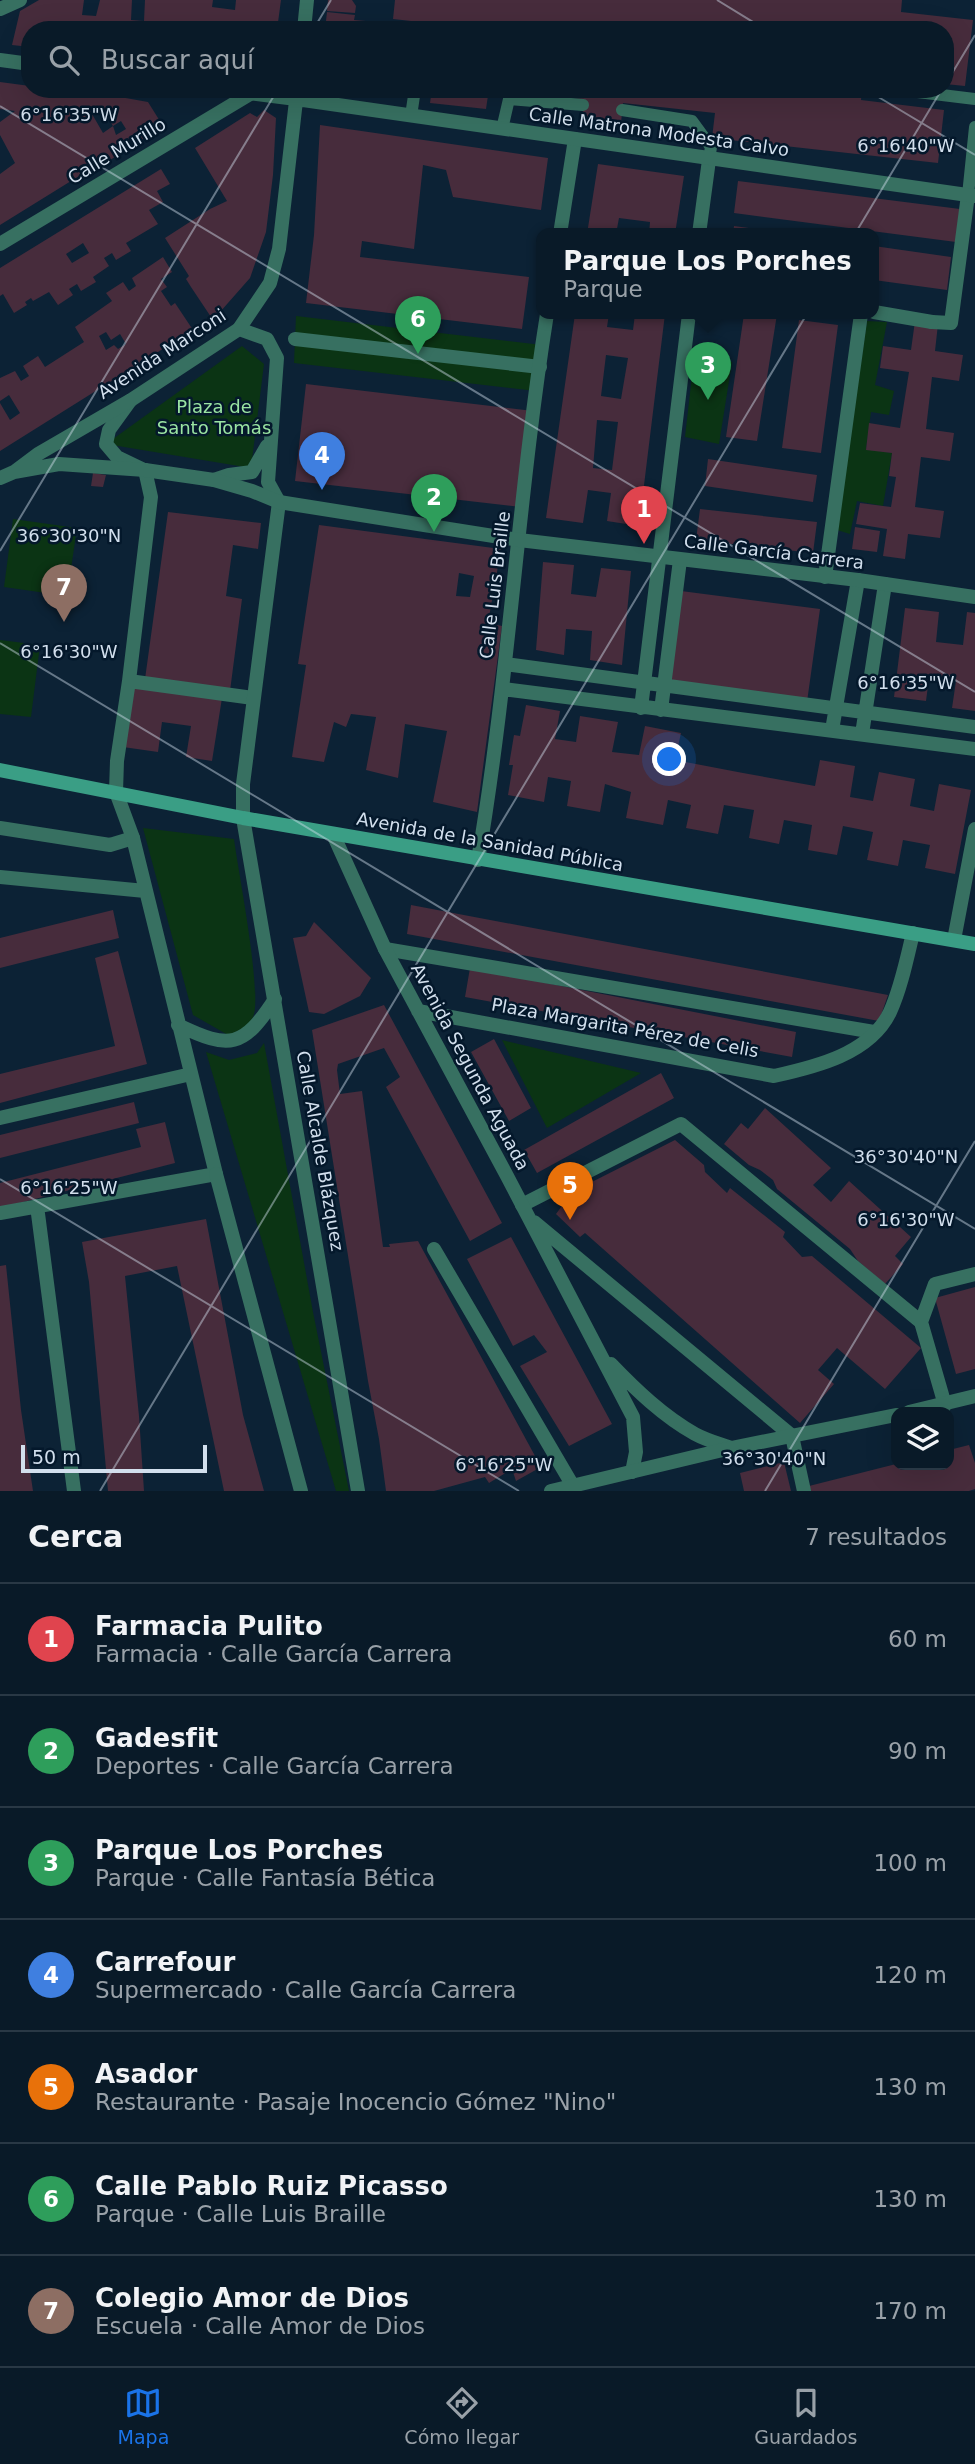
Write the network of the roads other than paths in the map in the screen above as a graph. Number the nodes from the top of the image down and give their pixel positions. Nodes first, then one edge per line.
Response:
1 (20, 0) edge
2 (307, 0) edge
3 (0, 9) edge
4 (305, 21) edge
5 (0, 60) edge
6 (21, 63) edge
7 (954, 96) edge
8 (243, 98) edge
9 (297, 98) edge
10 (318, 98) edge
11 (414, 98) edge
12 (975, 99) edge
13 (583, 105) dead end
14 (622, 110) dead end
15 (411, 116) junction
16 (975, 127) edge
17 (502, 129) junction
18 (575, 139) junction
19 (709, 160) junction
20 (971, 196) edge
21 (561, 228) edge
22 (700, 228) edge
23 (0, 244) edge
24 (879, 313) edge
25 (546, 319) edge
26 (688, 319) edge
27 (860, 319) edge
28 (239, 329) junction
29 (295, 339) dead end
30 (540, 366) junction
31 (131, 400) junction
32 (270, 443) junction
33 (145, 470) junction
34 (7, 475) edge
35 (214, 480) junction
36 (279, 502) junction
37 (519, 540) junction
38 (660, 558) junction
39 (680, 560) junction
40 (825, 577) junction
41 (858, 580) junction
42 (885, 584) junction
43 (975, 597) edge
44 (505, 664) junction
45 (129, 681) junction
46 (644, 683) junction
47 (664, 686) junction
48 (503, 689) junction
49 (253, 698) junction
50 (641, 708) junction
51 (836, 709) junction
52 (661, 710) junction
53 (865, 712) junction
54 (975, 727) edge
55 (832, 730) junction
56 (862, 734) junction
57 (975, 749) edge
58 (0, 770) edge
59 (116, 792) junction
60 (243, 818) junction
61 (0, 828) edge
62 (975, 830) edge
63 (332, 834) junction
64 (133, 838) junction
65 (478, 860) junction
66 (0, 877) edge
67 (145, 891) junction
68 (913, 933) junction
69 (954, 940) junction
70 (975, 944) edge
71 (385, 949) junction
72 (275, 999) junction
73 (418, 1012) junction
74 (178, 1025) junction
75 (874, 1032) junction
76 (191, 1074) junction
77 (0, 1118) edge
78 (216, 1174) junction
79 (37, 1206) junction
80 (525, 1211) junction
81 (0, 1213) edge
82 (434, 1249) dead end
83 (975, 1274) edge
84 (921, 1322) junction
85 (600, 1353) junction
86 (974, 1398) edge
87 (945, 1405) junction
88 (935, 1407) edge
89 (891, 1416) edge
90 (792, 1436) junction
91 (731, 1448) junction
92 (632, 1472) junction
93 (573, 1486) junction
94 (75, 1491) edge
95 (301, 1491) edge
96 (358, 1491) edge
97 (551, 1491) edge
98 (804, 1491) edge

1 - 3 street
2 - 4 street
5 - 6 street
7 - 12 lane
8 - 23 street, Calle Murillo
9 - 28 street, Avenida Marconi
10 - 15 street, Calle Matrona Modesta Calvo
11 - 15 lane
13 - 17 lane
14 - 19 lane
15 - 17 street, Calle Matrona Modesta Calvo
16 - 20 lane
17 - 18 street, Calle Matrona Modesta Calvo
18 - 19 street, Calle Matrona Modesta Calvo
18 - 21 street
19 - 20 street, Calle Matrona Modesta Calvo
19 - 22 street
20 - 24 street
25 - 30 street, Calle Luis Braille
26 - 38 street
27 - 40 street
28 - 31 street, Avenida Marconi
28 - 32 street
29 - 30 street
30 - 37 street, Calle Luis Braille
31 - 33 street
31 - 34 street, Avenida Marconi
32 - 35 street
32 - 36 street
33 - 34 street
33 - 35 street
33 - 45 street
35 - 36 street
36 - 37 street, Calle García Carrera
36 - 49 street, Calle Alcalde Blázquez
37 - 38 street, Calle García Carrera
37 - 44 street, Calle Luis Braille
38 - 39 street, Calle García Carrera
38 - 46 street
39 - 40 street, Calle García Carrera
39 - 47 street
40 - 41 street, Calle García Carrera
41 - 42 street, Calle García Carrera
41 - 51 street
42 - 43 street, Calle García Carrera
42 - 53 street
44 - 46 street
44 - 48 street, Calle Luis Braille
45 - 49 street
45 - 59 street
46 - 47 street
46 - 50 street
47 - 51 street
47 - 52 street
48 - 50 street
48 - 65 street, Calle Luis Braille
49 - 60 street, Calle Alcalde Blázquez
50 - 52 street
51 - 53 street
51 - 55 street
52 - 55 street
53 - 54 street
53 - 56 street
55 - 56 street
56 - 57 street
58 - 59 main road, Avenida de la Sanidad Pública
59 - 60 main road, Avenida de la Sanidad Pública
59 - 64 street
60 - 63 main road, Avenida de la Sanidad Pública
60 - 72 street, Calle Alcalde Blázquez
61 - 64 street
62 - 69 street
63 - 65 main road, Avenida de la Sanidad Pública
63 - 71 street, Avenida Segunda Aguada
64 - 67 street
65 - 68 main road, Avenida de la Sanidad Pública
66 - 67 street
67 - 74 street
68 - 69 main road, Avenida de la Sanidad Pública
68 - 75 street, Plaza Margarita Pérez de Celis
69 - 70 main road, Avenida de la Sanidad Pública
71 - 73 street, Avenida Segunda Aguada
71 - 75 street
72 - 74 street
72 - 96 street, Calle Alcalde Blázquez
73 - 75 street, Plaza Margarita Pérez de Celis
73 - 80 street, Avenida Segunda Aguada
74 - 76 street
76 - 77 street
76 - 78 street
78 - 79 street
78 - 95 street
79 - 81 street
79 - 94 street
80 - 84 street
80 - 85 street, Avenida Segunda Aguada
80 - 90 street
82 - 93 street
83 - 84 street
84 - 87 street
85 - 91 street, Avenida Segunda Aguada
85 - 92 street, Avenida Segunda Aguada
86 - 87 street
87 - 88 street
89 - 90 street
90 - 91 street
90 - 98 street
91 - 92 street
92 - 93 street
93 - 97 street

